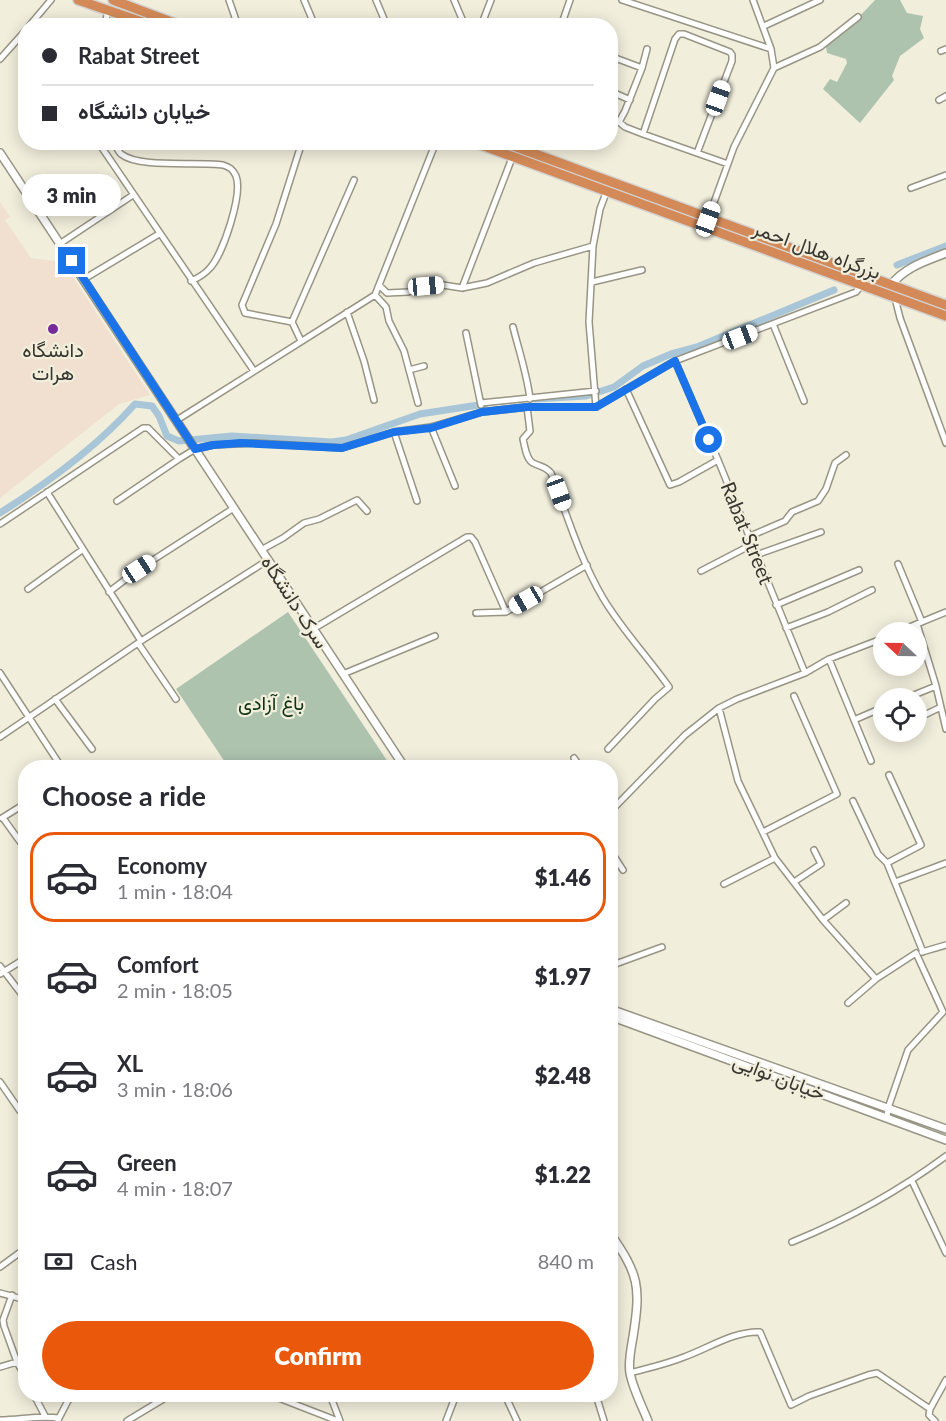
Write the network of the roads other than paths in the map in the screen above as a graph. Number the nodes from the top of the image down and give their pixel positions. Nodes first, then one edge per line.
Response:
1 (51, 0) edge
2 (78, 0) edge
3 (113, 0) edge
4 (229, 0) edge
5 (304, 0) edge
6 (376, 0) edge
7 (454, 0) edge
8 (491, 0) edge
9 (570, 0) edge
10 (622, 0) edge
11 (753, 0) edge
12 (820, 0) edge
13 (108, 9) junction
14 (858, 17) dead end
15 (36, 18) edge
16 (106, 18) edge
17 (132, 18) edge
18 (161, 18) edge
19 (235, 18) edge
20 (312, 18) edge
21 (384, 18) edge
22 (462, 18) edge
23 (484, 18) edge
24 (564, 18) edge
25 (764, 26) junction
26 (18, 39) edge
27 (647, 49) dead end
28 (771, 49) junction
29 (0, 59) edge
30 (618, 59) edge
31 (642, 68) junction
32 (774, 68) junction
33 (618, 95) edge
34 (946, 96) edge
35 (630, 100) junction
36 (939, 100) dead end
37 (643, 134) junction
38 (103, 150) edge
39 (118, 150) edge
40 (299, 150) edge
41 (433, 150) edge
42 (492, 150) edge
43 (529, 150) edge
44 (0, 153) edge
45 (697, 153) junction
46 (512, 158) junction
47 (728, 164) junction
48 (946, 175) edge
49 (354, 180) dead end
50 (911, 188) dead end
51 (606, 193) junction
52 (133, 195) junction
53 (708, 219) junction
54 (704, 229) junction
55 (159, 234) junction
56 (60, 243) junction
57 (593, 246) junction
58 (946, 253) edge
59 (642, 270) dead end
60 (84, 279) junction
61 (191, 281) junction
62 (592, 282) junction
63 (862, 284) junction
64 (379, 285) junction
65 (891, 285) junction
66 (462, 288) junction
67 (375, 295) junction
68 (895, 297) junction
69 (946, 305) edge
70 (347, 312) junction
71 (946, 316) edge
72 (292, 322) junction
73 (773, 324) junction
74 (513, 327) dead end
75 (466, 333) dead end
76 (301, 341) junction
77 (675, 361) junction
78 (424, 366) dead end
79 (409, 370) junction
80 (254, 371) junction
81 (626, 389) junction
82 (596, 391) junction
83 (530, 399) junction
84 (374, 400) dead end
85 (804, 401) dead end
86 (418, 403) dead end
87 (481, 403) junction
88 (527, 407) junction
89 (596, 407) junction
90 (482, 412) junction
91 (177, 420) junction
92 (431, 428) junction
93 (394, 432) junction
94 (946, 443) edge
95 (194, 446) junction
96 (846, 455) dead end
97 (179, 459) junction
98 (718, 460) junction
99 (455, 486) dead end
100 (47, 492) junction
101 (117, 501) dead end
102 (417, 501) dead end
103 (234, 508) junction
104 (367, 511) dead end
105 (0, 524) edge
106 (820, 532) dead end
107 (748, 537) junction
108 (751, 545) junction
109 (261, 549) junction
110 (82, 550) junction
111 (756, 555) junction
112 (268, 560) junction
113 (898, 564) dead end
114 (587, 565) junction
115 (859, 570) dead end
116 (701, 571) dead end
117 (28, 589) dead end
118 (872, 590) dead end
119 (109, 592) junction
120 (776, 604) junction
121 (506, 612) junction
122 (946, 612) edge
123 (476, 613) dead end
124 (920, 622) edge
125 (922, 622) edge
126 (786, 628) junction
127 (313, 629) junction
128 (435, 636) dead end
129 (139, 642) junction
130 (873, 642) edge
131 (927, 651) edge
132 (829, 659) junction
133 (0, 673) edge
134 (805, 673) junction
135 (343, 674) junction
136 (936, 686) junction
137 (927, 690) edge
138 (794, 696) dead end
139 (55, 699) junction
140 (176, 699) dead end
141 (719, 708) junction
142 (939, 708) junction
143 (873, 712) edge
144 (927, 714) edge
145 (29, 717) junction
146 (854, 720) junction
147 (946, 729) edge
148 (0, 737) edge
149 (92, 749) dead end
150 (608, 749) dead end
151 (57, 760) edge
152 (400, 760) edge
153 (871, 761) dead end
154 (889, 775) dead end
155 (853, 801) dead end
156 (618, 804) edge
157 (18, 808) edge
158 (1, 818) edge
159 (763, 832) junction
160 (18, 840) edge
161 (814, 849) dead end
162 (775, 858) junction
163 (618, 862) edge
164 (887, 863) junction
165 (946, 863) edge
166 (623, 870) dead end
167 (794, 882) junction
168 (895, 882) junction
169 (724, 884) dead end
170 (846, 903) dead end
171 (823, 920) junction
172 (946, 945) edge
173 (662, 946) dead end
174 (923, 952) junction
175 (916, 953) junction
176 (18, 962) edge
177 (618, 963) edge
178 (1, 970) edge
179 (876, 979) junction
180 (18, 990) edge
181 (848, 1003) dead end
182 (618, 1012) edge
183 (618, 1019) edge
184 (0, 1082) edge
185 (18, 1108) edge
186 (888, 1108) junction
187 (887, 1118) junction
188 (946, 1129) edge
189 (946, 1140) edge
190 (946, 1156) edge
191 (912, 1181) junction
192 (792, 1242) dead end
193 (618, 1244) edge
194 (946, 1253) edge
195 (18, 1254) edge
196 (0, 1267) edge
197 (0, 1293) edge
198 (12, 1295) junction
199 (18, 1297) edge
200 (17, 1362) joint
201 (0, 1366) edge
202 (630, 1373) junction
203 (946, 1380) edge
204 (38, 1402) edge
205 (67, 1402) edge
206 (158, 1402) edge
207 (291, 1402) edge
208 (332, 1402) edge
209 (453, 1402) edge
210 (508, 1402) edge
211 (598, 1402) edge
212 (930, 1409) junction
213 (45, 1416) junction
214 (646, 1419) edge
215 (0, 1420) edge
216 (58, 1420) edge
217 (331, 1420) edge
218 (127, 1421) edge
219 (339, 1421) edge
220 (446, 1421) edge
221 (517, 1421) edge
222 (604, 1421) edge
223 (935, 1421) edge

1 - 15 street
2 - 13 highway
3 - 18 highway
4 - 19 street
5 - 20 street
6 - 21 street
7 - 22 street
8 - 23 street
9 - 24 street
10 - 28 street
11 - 25 street
12 - 25 street
13 - 16 street
13 - 17 highway
14 - 32 street
25 - 28 street
26 - 29 street
27 - 31 street
28 - 32 street
30 - 31 street
31 - 35 street
32 - 47 street
33 - 35 street
34 - 36 street
35 - 37 street
37 - 45 street
37 - 45 street
38 - 52 street
39 - 61 street
40 - 72 street
41 - 64 street
42 - 46 highway, بزرگراه هلال احمر
43 - 53 highway, بزرگراه هلال احمر
44 - 56 street, سرک دانشگاه
45 - 47 street
46 - 51 highway, بزرگراه هلال احمر
46 - 66 street
47 - 53 street
48 - 50 street
49 - 72 street
51 - 54 highway, بزرگراه هلال احمر
51 - 57 street
52 - 55 street
52 - 56 street
53 - 54 street
53 - 65 highway, بزرگراه هلال احمر
54 - 63 highway, بزرگراه هلال احمر
55 - 60 street
55 - 61 street
56 - 60 street, سرک دانشگاه
57 - 62 street
57 - 66 street
58 - 65 street
59 - 62 street
60 - 91 street, سرک دانشگاه
61 - 80 street
62 - 82 street
63 - 68 highway, بزرگراه هلال احمر
63 - 73 street
64 - 66 street
64 - 67 street
65 - 69 highway, بزرگراه هلال احمر
67 - 70 street
67 - 79 street
68 - 71 highway, بزرگراه هلال احمر
68 - 94 street
70 - 76 street
70 - 84 street
72 - 76 street
73 - 77 street
73 - 85 street
74 - 83 street
75 - 87 street
76 - 80 street
77 - 81 street
77 - 98 street, Rabat Street
78 - 79 street
79 - 86 street
80 - 91 street
81 - 89 street
81 - 98 street
82 - 83 street
82 - 89 street
83 - 87 street
87 - 90 street
88 - 89 street
88 - 90 street
88 - 114 street
90 - 92 street
91 - 95 street, سرک دانشگاه
92 - 93 street
92 - 99 street
93 - 95 street
93 - 102 street
95 - 97 street
95 - 103 street, سرک دانشگاه
96 - 107 street
97 - 100 street
97 - 101 street
98 - 107 street, Rabat Street
100 - 105 street
100 - 110 street
103 - 109 street, سرک دانشگاه
103 - 119 street
104 - 109 street
106 - 111 street
107 - 108 street, Rabat Street
108 - 111 street, Rabat Street
108 - 116 street
109 - 112 street, سرک دانشگاه
110 - 117 street
110 - 119 street
111 - 120 street, Rabat Street
112 - 127 street, سرک دانشگاه
112 - 129 street
113 - 124 street
114 - 121 street
114 - 150 street
115 - 120 street
118 - 126 street
119 - 129 street
120 - 126 street, Rabat Street
121 - 123 street
121 - 127 street
122 - 125 street
126 - 134 street, Rabat Street
127 - 135 street, سرک دانشگاه
128 - 135 street
129 - 139 street
129 - 140 street
130 - 132 street
131 - 136 street
132 - 134 street
132 - 146 street
133 - 145 street
134 - 141 street
135 - 152 street, سرک دانشگاه
136 - 137 street
136 - 142 street
138 - 159 street
139 - 145 street
139 - 149 street
141 - 156 street
141 - 159 street
142 - 144 street
142 - 147 street
143 - 146 street
145 - 148 street
145 - 151 street
146 - 153 street
154 - 164 street
155 - 164 street
157 - 158 street
158 - 160 street
159 - 162 street
161 - 167 street
162 - 167 street
162 - 169 street
163 - 166 street
164 - 168 street
165 - 168 street
167 - 171 street
168 - 174 street
170 - 171 street
171 - 179 street
172 - 174 street
173 - 177 street
174 - 175 street
175 - 179 street
175 - 186 street
176 - 178 street
178 - 180 street
179 - 181 street
182 - 186 street, خیابان نوایی
183 - 187 street, خیابان نوایی
184 - 185 street
186 - 187 street
186 - 188 street, خیابان نوایی
187 - 189 street, خیابان نوایی
190 - 191 street
191 - 192 street
191 - 194 street
193 - 202 street
195 - 196 street
197 - 198 street
198 - 199 street
198 - 200 street
200 - 201 street
202 - 212 street
202 - 214 street
203 - 212 street
204 - 213 street
205 - 216 street
206 - 218 street
207 - 217 street
208 - 219 street
209 - 220 street
210 - 221 street
211 - 222 street
212 - 223 street
213 - 215 street
213 - 216 street
217 - 219 street

